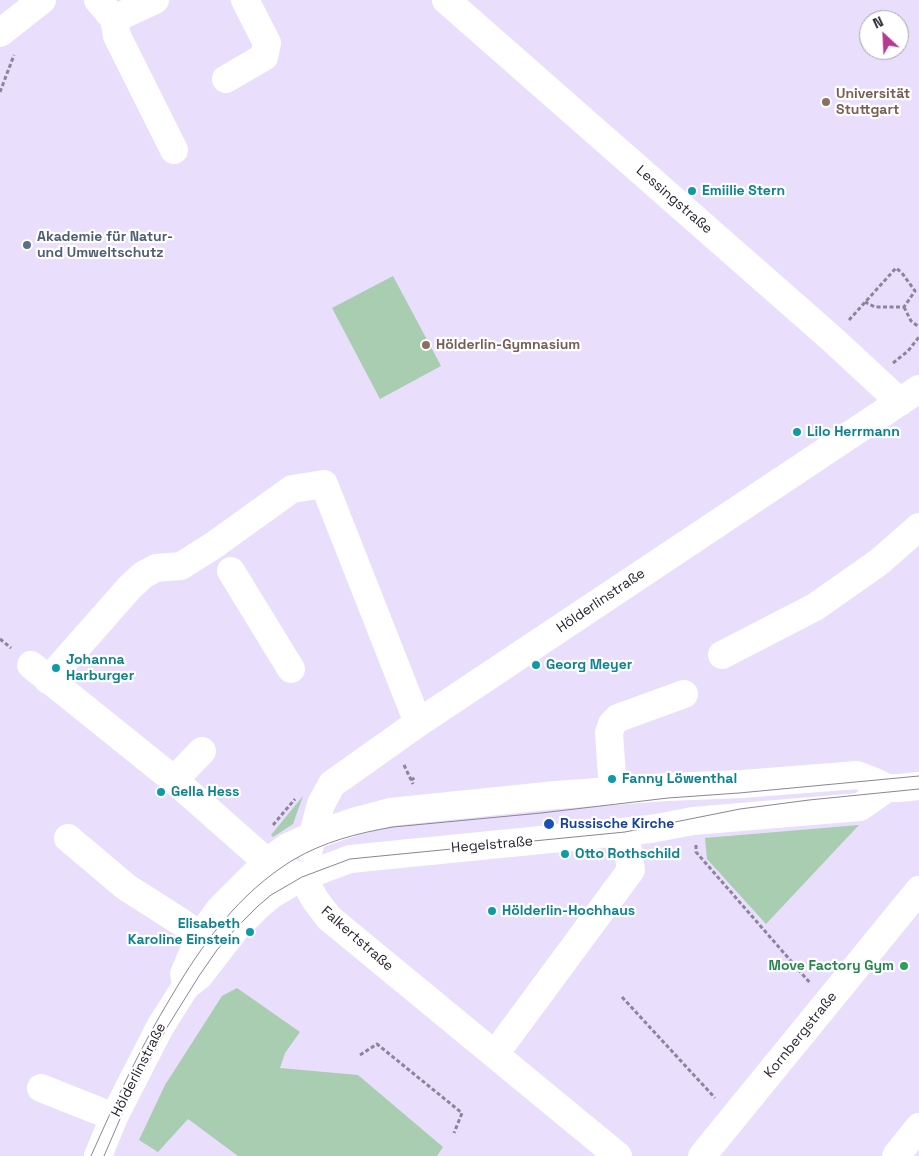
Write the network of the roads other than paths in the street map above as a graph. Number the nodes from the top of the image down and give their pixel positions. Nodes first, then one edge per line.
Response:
1 (42, 0) edge
2 (155, 0) edge
3 (245, 0) edge
4 (446, 0) edge
5 (106, 10) edge
6 (0, 33) edge
7 (226, 80) dead end
8 (174, 150) dead end
9 (909, 396) edge
10 (919, 527) edge
11 (221, 556) junction
12 (722, 655) dead end
13 (291, 669) dead end
14 (684, 694) dead end
15 (418, 723) junction
16 (202, 751) dead end
17 (174, 780) junction
18 (919, 786) edge
19 (887, 788) junction
20 (613, 791) junction
21 (624, 832) junction
22 (312, 836) junction
23 (68, 838) dead end
24 (268, 862) junction
25 (302, 877) junction
26 (919, 890) edge
27 (200, 936) junction
28 (186, 986) junction
29 (495, 1054) junction
30 (41, 1088) dead end
31 (114, 1117) junction
32 (919, 1128) edge
33 (98, 1156) edge
34 (618, 1156) edge
35 (702, 1156) edge
36 (896, 1156) edge

1 - 6 street
2 - 5 street
3 - 7 street
4 - 9 street, Lessingstraße
5 - 8 street
9 - 15 street, Hölderlinstraße
10 - 12 street
11 - 13 street
11 - 15 street
11 - 17 street
14 - 20 street
15 - 22 street, Hölderlinstraße
16 - 17 street
17 - 24 street
18 - 19 street
19 - 20 street
19 - 21 street, Hegelstraße
20 - 22 street
21 - 25 street, Hegelstraße
21 - 29 street
22 - 24 street, Hölderlinstraße
22 - 25 street, Hölderlinstraße
23 - 27 street
24 - 25 street
24 - 27 street, Hölderlinstraße
25 - 28 street, Hölderlinstraße
25 - 29 street, Falkertstraße
26 - 35 street, Kornbergstraße
27 - 28 street, Hölderlinstraße
28 - 31 street, Hölderlinstraße
29 - 34 street, Falkertstraße
30 - 31 street
31 - 33 street, Hölderlinstraße
32 - 36 street

